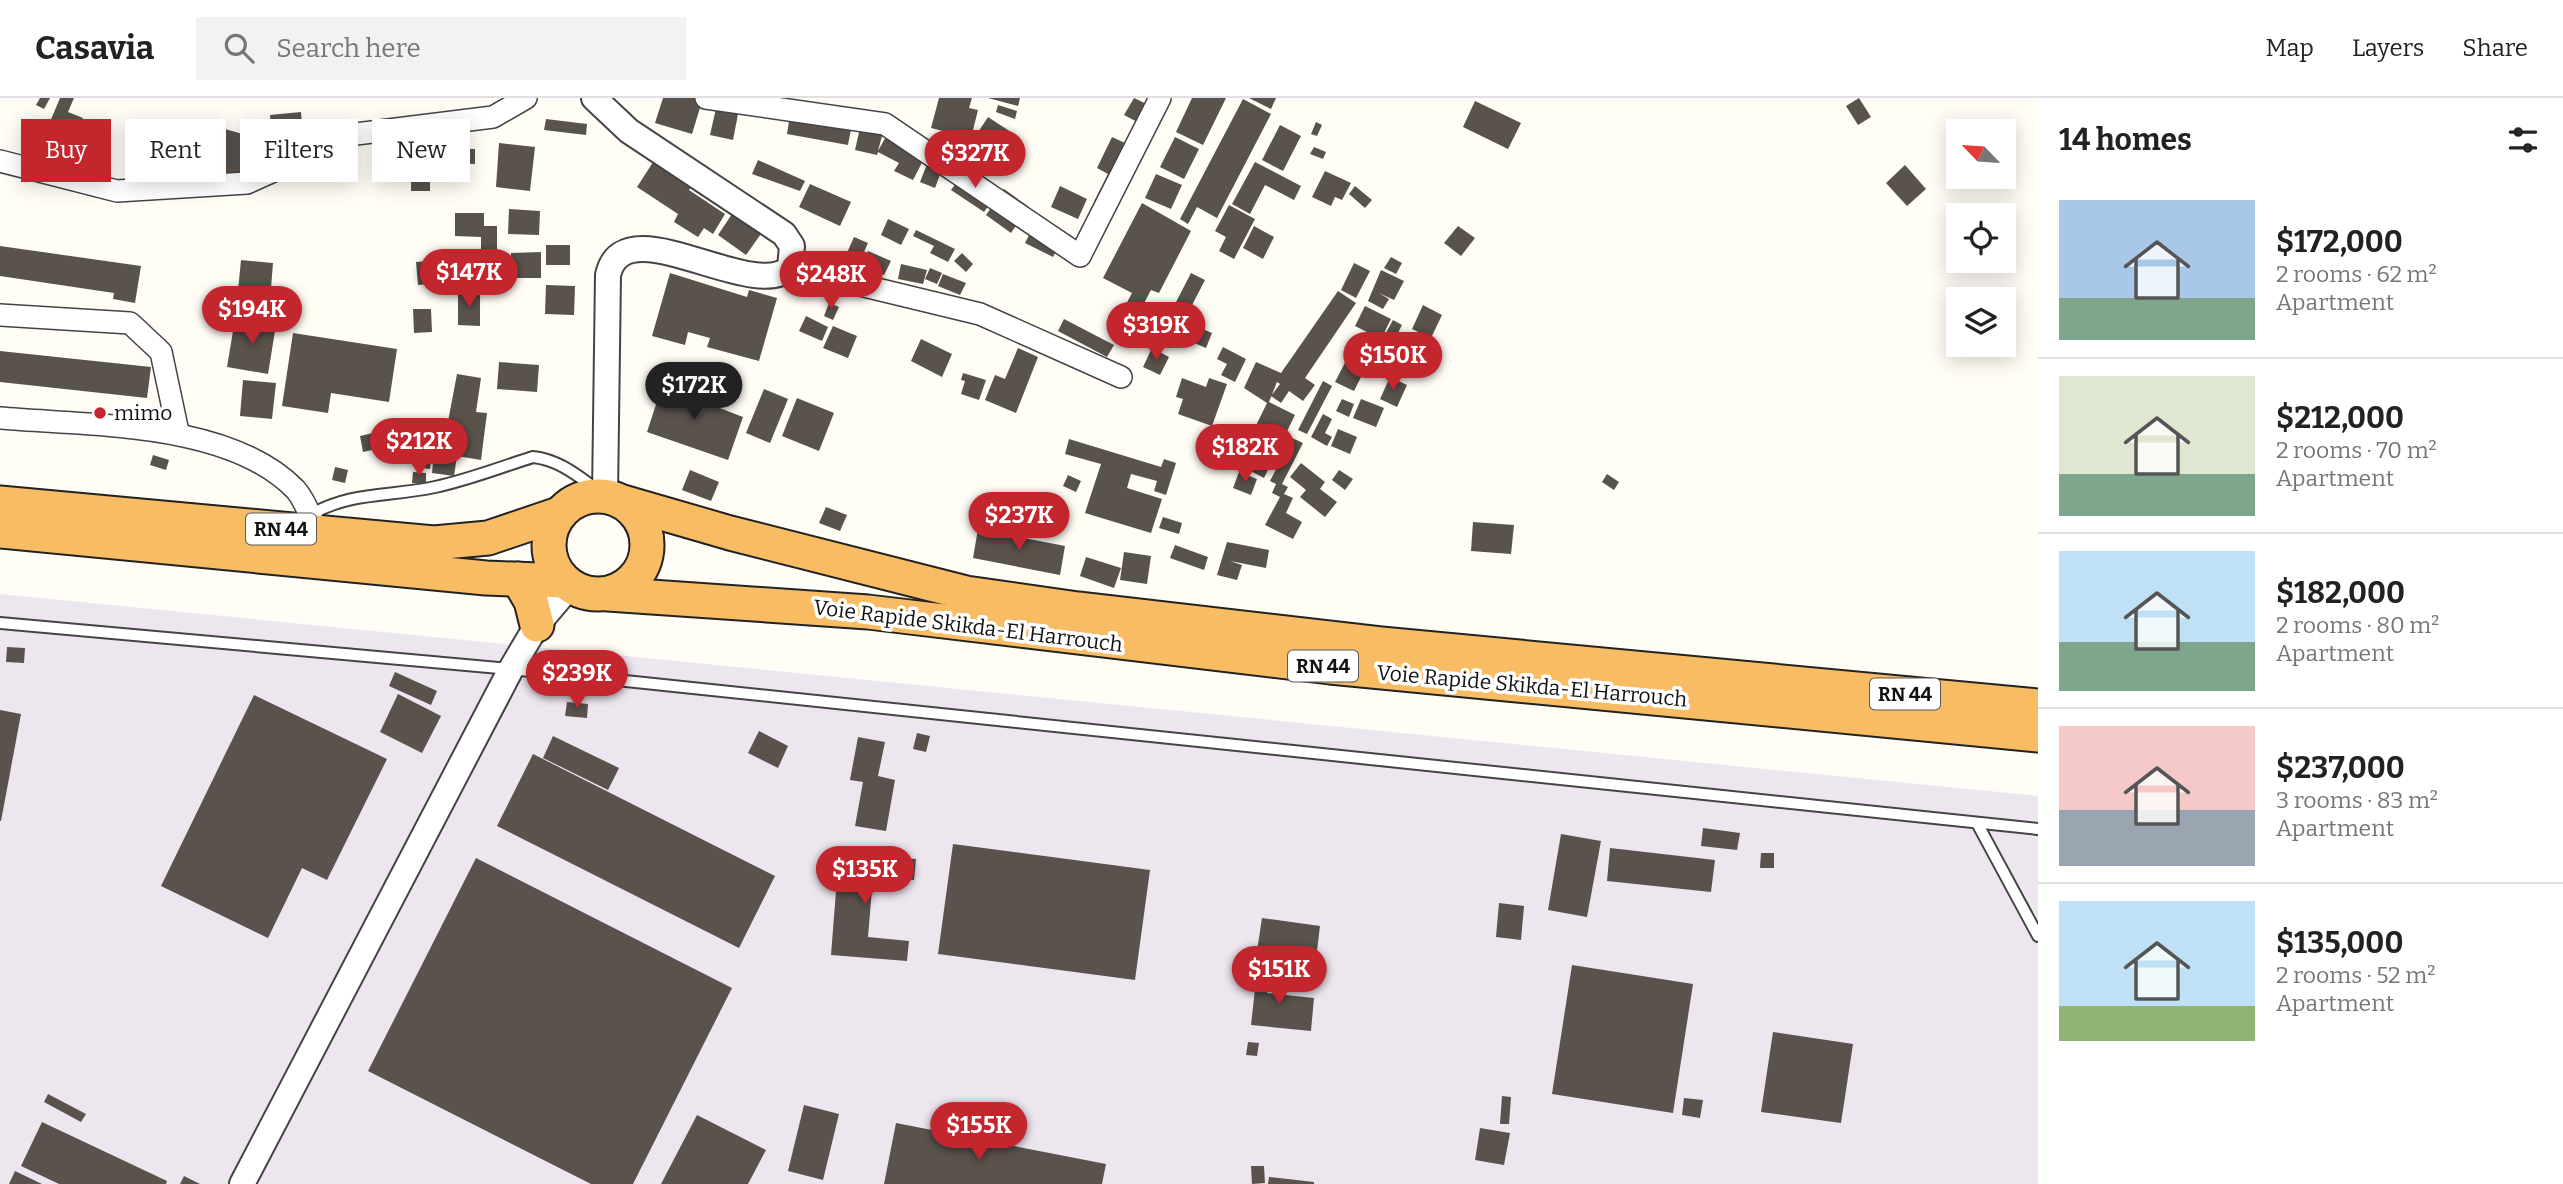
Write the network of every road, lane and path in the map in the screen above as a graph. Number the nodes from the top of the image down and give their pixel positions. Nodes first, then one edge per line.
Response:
1 (526, 98) edge
2 (594, 98) edge
3 (706, 98) edge
4 (1160, 98) edge
5 (0, 161) edge
6 (790, 268) junction
7 (0, 315) edge
8 (1121, 377) dead end
9 (0, 418) edge
10 (178, 432) junction
11 (614, 498) junction
12 (0, 503) edge
13 (559, 514) junction
14 (313, 523) junction
15 (0, 531) edge
16 (518, 579) junction
17 (567, 584) junction
18 (608, 594) junction
19 (0, 623) edge
20 (537, 625) junction
21 (510, 669) junction
22 (2038, 706) edge
23 (2038, 735) edge
24 (1977, 823) junction
25 (2038, 829) edge
26 (2038, 936) edge
27 (242, 1184) edge

1 - 5 street
2 - 6 street
3 - 4 street
6 - 8 street
6 - 11 street
7 - 10 street
9 - 10 street
10 - 14 street
11 - 13 highway, Voie Rapide Skikda-El Harrouch
11 - 14 lane
11 - 18 highway
11 - 22 highway, Voie Rapide Skikda-El Harrouch / RN 44
12 - 14 highway, Voie Rapide Skikda-El Harrouch / RN 44
13 - 14 highway, Voie Rapide Skikda-El Harrouch / RN 44
13 - 17 highway
15 - 16 highway, Voie Rapide Skikda-El Harrouch / RN 44
16 - 17 highway, Voie Rapide Skikda-El Harrouch / RN 44
16 - 20 highway
17 - 18 highway, Voie Rapide Skikda-El Harrouch
17 - 20 street
18 - 23 highway, Voie Rapide Skikda-El Harrouch / RN 44
19 - 21 lane
20 - 21 street
21 - 24 lane
21 - 27 street
24 - 25 lane
24 - 26 lane

